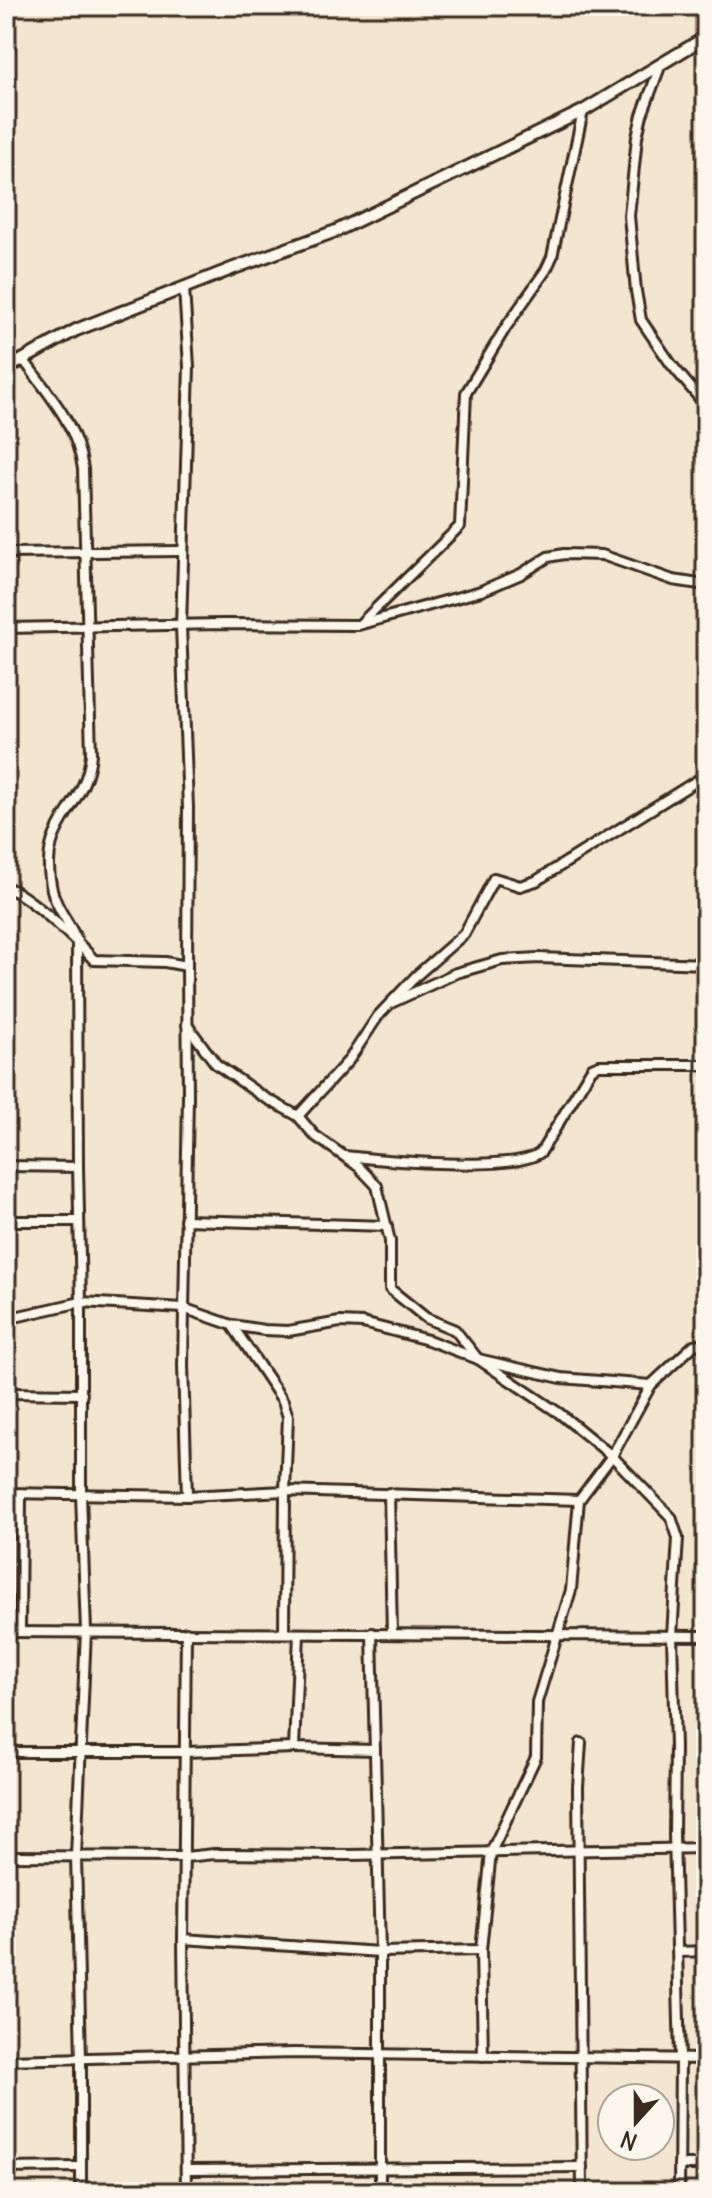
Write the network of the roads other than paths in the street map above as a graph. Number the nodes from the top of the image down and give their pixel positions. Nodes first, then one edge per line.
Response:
1 (706, 37) edge
2 (661, 64) junction
3 (583, 111) junction
4 (184, 288) junction
5 (23, 359) junction
6 (6, 369) edge
7 (706, 406) edge
8 (182, 551) junction
9 (6, 553) edge
10 (85, 554) junction
11 (706, 585) edge
12 (358, 625) junction
13 (181, 626) junction
14 (6, 628) edge
15 (87, 628) junction
16 (706, 775) edge
17 (6, 887) edge
18 (77, 941) junction
19 (706, 964) edge
20 (187, 966) junction
21 (389, 1004) junction
22 (187, 1025) junction
23 (706, 1065) edge
24 (298, 1116) junction
25 (345, 1155) junction
26 (6, 1166) edge
27 (78, 1167) junction
28 (185, 1220) junction
29 (6, 1221) edge
30 (79, 1221) junction
31 (387, 1226) junction
32 (81, 1302) junction
33 (183, 1308) junction
34 (6, 1319) edge
35 (232, 1325) junction
36 (706, 1343) edge
37 (478, 1359) junction
38 (651, 1385) junction
39 (6, 1393) edge
40 (82, 1394) junction
41 (612, 1456) junction
42 (285, 1491) junction
43 (6, 1493) edge
44 (389, 1493) junction
45 (21, 1494) junction
46 (81, 1495) junction
47 (187, 1496) junction
48 (579, 1500) junction
49 (86, 1631) junction
50 (6, 1632) edge
51 (20, 1632) junction
52 (186, 1632) junction
53 (284, 1633) junction
54 (372, 1633) junction
55 (299, 1634) junction
56 (392, 1634) junction
57 (558, 1636) junction
58 (672, 1636) junction
59 (706, 1636) edge
60 (581, 1743) dead end
61 (294, 1748) junction
62 (375, 1750) junction
63 (79, 1751) junction
64 (6, 1752) edge
65 (185, 1752) junction
66 (674, 1848) junction
67 (706, 1848) edge
68 (578, 1850) junction
69 (491, 1852) junction
70 (377, 1855) junction
71 (6, 1856) edge
72 (76, 1856) junction
73 (185, 1857) junction
74 (183, 1939) junction
75 (481, 1950) junction
76 (706, 1951) edge
77 (380, 1952) junction
78 (678, 1952) junction
79 (380, 2053) junction
80 (184, 2055) junction
81 (483, 2056) junction
82 (581, 2058) junction
83 (81, 2059) junction
84 (680, 2059) junction
85 (706, 2059) edge
86 (6, 2060) edge
87 (679, 2165) junction
88 (706, 2165) edge
89 (80, 2167) junction
90 (582, 2167) junction
91 (6, 2168) edge
92 (380, 2169) junction
93 (187, 2170) junction
94 (81, 2192) edge
95 (186, 2192) edge
96 (380, 2192) edge
97 (582, 2192) edge
98 (679, 2192) edge

1 - 2 street
2 - 3 street
2 - 7 street
3 - 4 street
3 - 12 street
4 - 5 street
4 - 8 street
5 - 6 street
5 - 10 street
8 - 10 street
8 - 13 street
9 - 10 street
10 - 15 street
11 - 12 street
12 - 13 street
13 - 15 street
13 - 20 street
14 - 15 street
15 - 18 street
16 - 21 street
17 - 18 street
18 - 20 street
18 - 27 street
19 - 21 street
20 - 22 street
21 - 24 street
22 - 24 street
22 - 28 street
23 - 25 street
24 - 25 street
25 - 31 street
26 - 27 street
27 - 30 street
28 - 31 street
28 - 33 street
29 - 30 street
30 - 32 street
31 - 37 street
32 - 33 street
32 - 34 street
32 - 40 street
33 - 35 street
33 - 47 street
35 - 37 street
35 - 42 street
36 - 38 street
37 - 38 street
37 - 41 street
38 - 41 street
39 - 40 street
40 - 46 street
41 - 48 street
41 - 58 street
42 - 44 street
42 - 47 street
42 - 53 street
43 - 45 street
44 - 48 street
44 - 56 street
45 - 46 street
45 - 51 street
46 - 47 street
46 - 49 street
48 - 57 street
49 - 51 street
49 - 52 street
49 - 63 street
50 - 51 street
52 - 53 street
52 - 65 street
53 - 55 street
54 - 55 street
54 - 56 street
54 - 62 street
55 - 61 street
56 - 57 street
57 - 58 street
57 - 69 street
58 - 59 street
58 - 66 street
60 - 68 street
61 - 62 street
61 - 65 street
62 - 70 street
63 - 64 street
63 - 65 street
63 - 72 street
65 - 73 street
66 - 67 street
66 - 68 street
66 - 78 street
68 - 69 street
68 - 82 street
69 - 70 street
69 - 75 street
70 - 73 street
70 - 77 street
71 - 72 street
72 - 73 street
72 - 83 street
73 - 74 street
74 - 77 street
74 - 80 street
75 - 77 street
75 - 81 street
76 - 78 street
77 - 79 street
78 - 84 street
79 - 80 street
79 - 81 street
79 - 92 street
80 - 83 street
80 - 93 street
81 - 82 street
82 - 84 street
82 - 90 street
83 - 86 street
83 - 89 street
84 - 85 street
84 - 87 street
87 - 88 street
87 - 98 street
89 - 91 street
89 - 94 street
90 - 92 street
90 - 97 street
92 - 93 street
92 - 96 street
93 - 95 street

